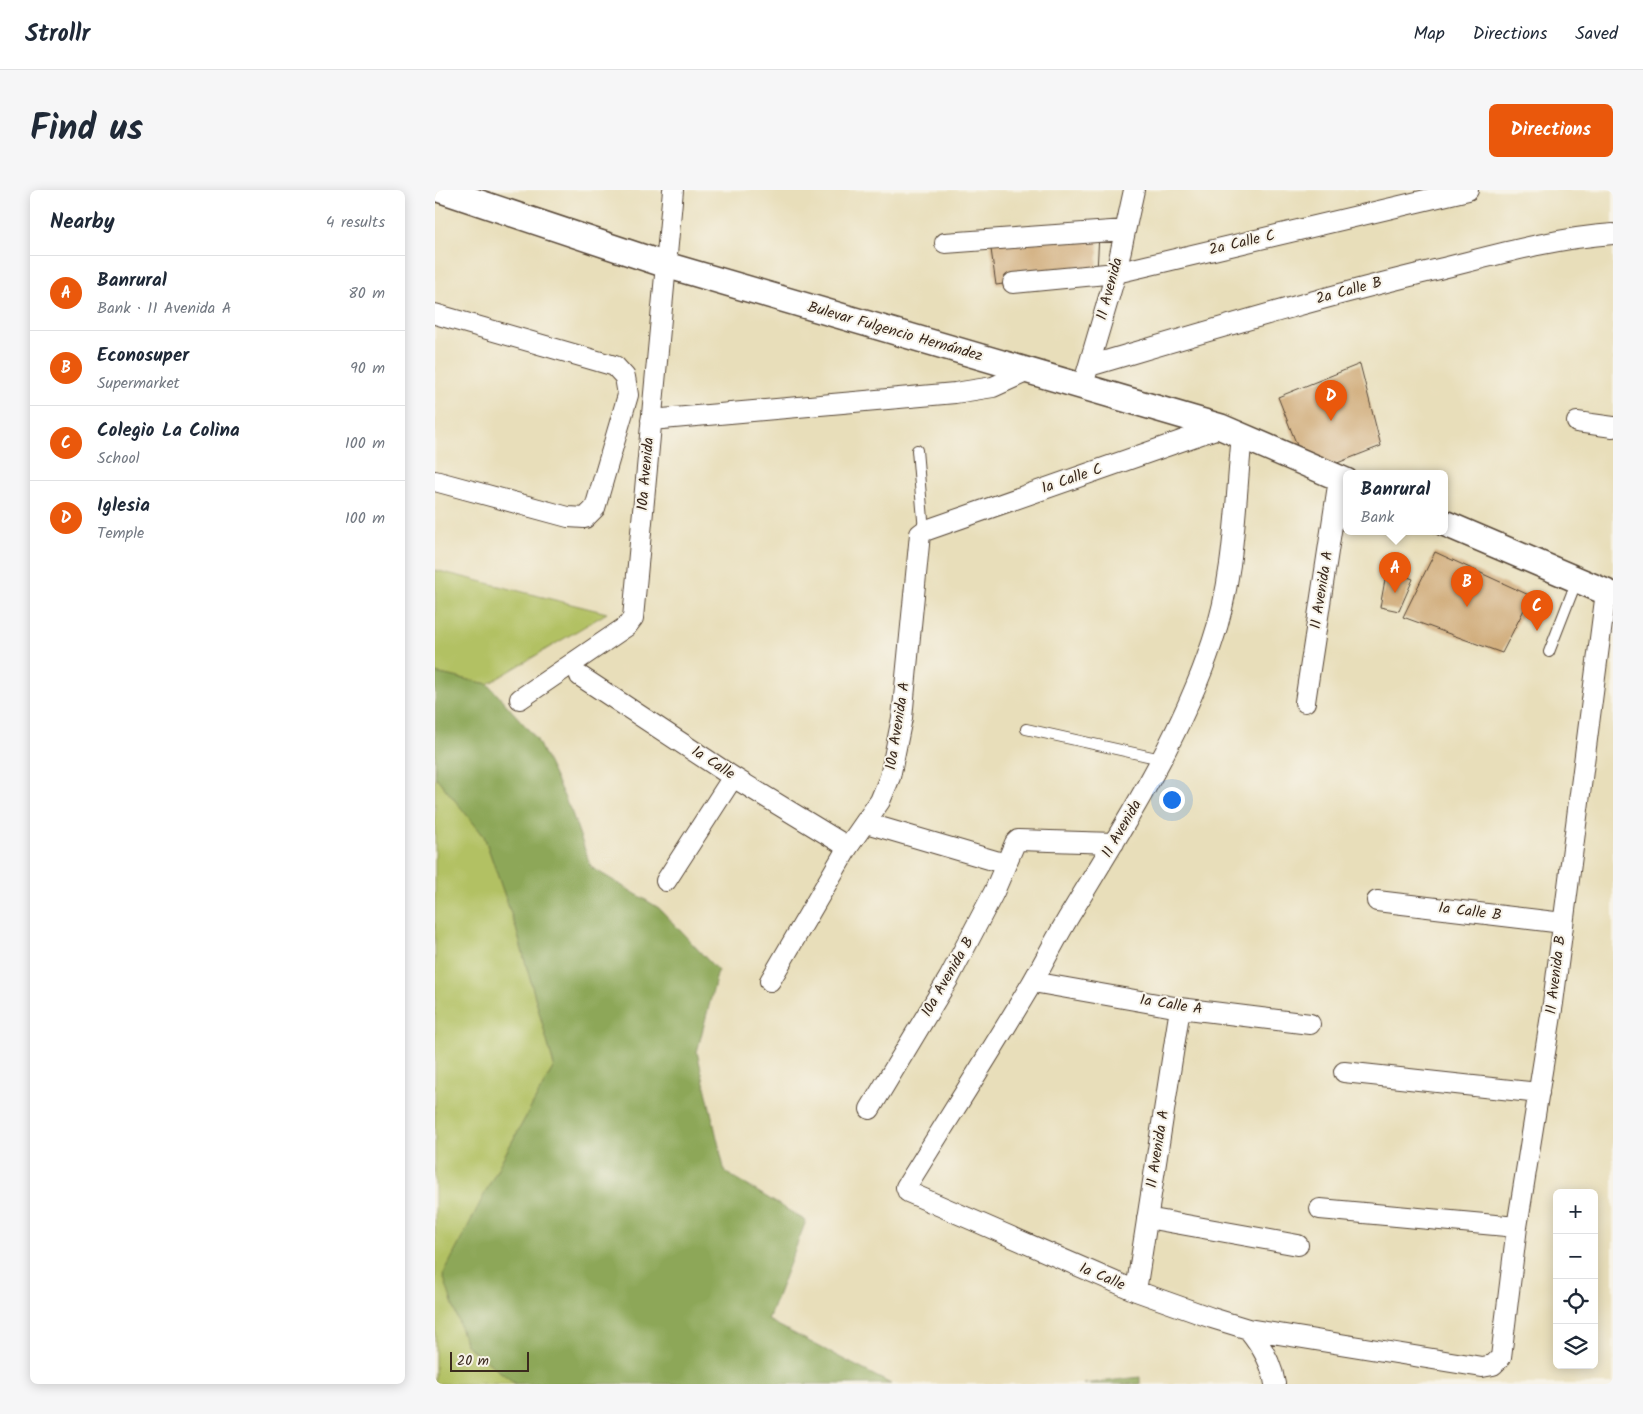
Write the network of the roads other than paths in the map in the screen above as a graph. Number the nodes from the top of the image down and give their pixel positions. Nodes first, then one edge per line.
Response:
1 (441, 190) edge
2 (673, 190) edge
3 (1134, 190) edge
4 (1468, 190) edge
5 (1125, 230) junction
6 (1613, 234) edge
7 (945, 242) dead end
8 (665, 265) junction
9 (1116, 272) junction
10 (1013, 283) dead end
11 (435, 314) edge
12 (1028, 371) junction
13 (1086, 376) junction
14 (651, 420) junction
15 (1577, 422) dead end
16 (1613, 427) edge
17 (1231, 431) junction
18 (917, 450) dead end
19 (1343, 480) edge
20 (435, 481) edge
21 (1448, 525) edge
22 (924, 531) junction
23 (1577, 580) junction
24 (1609, 594) edge
25 (1549, 652) dead end
26 (580, 676) dead end
27 (519, 699) dead end
28 (1305, 702) dead end
29 (1026, 729) dead end
30 (1161, 759) junction
31 (733, 777) junction
32 (866, 823) junction
33 (1114, 843) junction
34 (848, 847) junction
35 (1006, 864) junction
36 (666, 881) dead end
37 (1377, 901) dead end
38 (1563, 923) junction
39 (770, 981) dead end
40 (1033, 982) junction
41 (1180, 1008) junction
42 (1310, 1024) dead end
43 (1345, 1072) dead end
44 (1539, 1093) junction
45 (870, 1109) dead end
46 (906, 1187) joint
47 (1320, 1209) dead end
48 (1147, 1218) junction
49 (1517, 1227) junction
50 (1298, 1245) dead end
51 (1135, 1291) junction
52 (1248, 1328) junction
53 (1501, 1357) joint
54 (1275, 1384) edge

1 - 8 street, Bulevar Fulgencio Hernández
2 - 8 street, 10a Avenida
3 - 5 street, 11 Avenida
4 - 9 street, 2a Calle C
5 - 7 street
5 - 9 street, 11 Avenida
6 - 13 street, 2a Calle B
8 - 12 street, Bulevar Fulgencio Hernández
8 - 14 street, 10a Avenida
9 - 10 street, 2a Calle C
9 - 13 street, 11 Avenida
11 - 20 street
12 - 13 street, Bulevar Fulgencio Hernández
12 - 14 street
13 - 17 street, Bulevar Fulgencio Hernández
14 - 27 street, 10a Avenida
15 - 16 street
17 - 19 street, Bulevar Fulgencio Hernández
17 - 22 street, 1a Calle C
17 - 30 street, 11 Avenida
18 - 22 lane
19 - 28 street, 11 Avenida A
21 - 23 street
22 - 32 street, 10a Avenida A
23 - 24 street
23 - 25 lane
24 - 38 street, 11 Avenida B
26 - 31 street, 1a Calle
29 - 30 lane
30 - 33 street, 11 Avenida
31 - 34 street, 1a Calle
31 - 36 street
32 - 34 street, 10a Avenida A
32 - 35 street
33 - 35 street, 10a Avenida B
33 - 40 street, 11 Avenida
34 - 39 street, 10a Avenida A
35 - 45 street, 10a Avenida B
37 - 38 street, 1a Calle B
38 - 44 street, 11 Avenida B
40 - 41 street, 1a Calle A
40 - 46 street, 11 Avenida
41 - 42 street, 1a Calle A
41 - 48 street, 11 Avenida A
43 - 44 street
44 - 49 street, 11 Avenida B
46 - 51 street, 1a Calle
47 - 49 street
48 - 50 street
48 - 51 street, 11 Avenida A
49 - 53 street, 11 Avenida B
51 - 52 street, 1a Calle
52 - 53 street, 1a Calle
52 - 54 street

